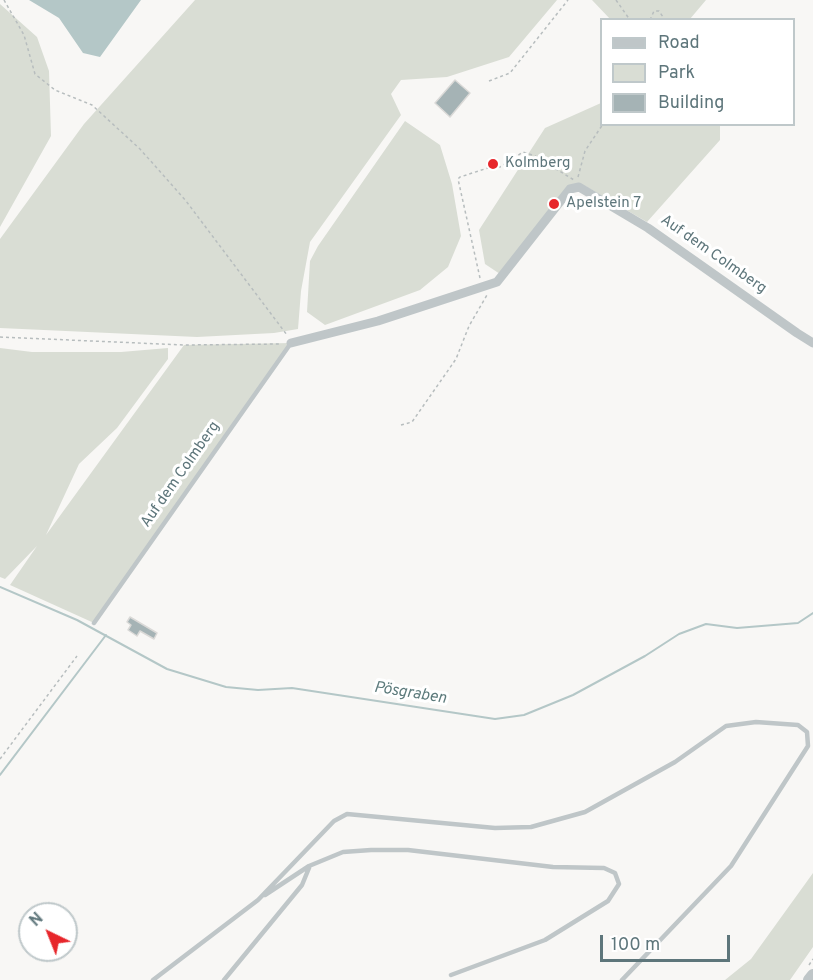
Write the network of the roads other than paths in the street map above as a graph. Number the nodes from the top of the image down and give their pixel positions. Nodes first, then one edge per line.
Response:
1 (813, 342) edge
2 (291, 343) joint
3 (94, 623) dead end
4 (309, 867) junction
5 (258, 900) junction
6 (451, 975) dead end
7 (813, 975) edge
8 (153, 980) edge
9 (224, 980) edge
10 (622, 980) edge
11 (809, 980) edge

1 - 2 street, Auf dem Colmberg
2 - 3 lane, Auf dem Colmberg
4 - 5 lane
4 - 6 lane
4 - 9 lane
5 - 8 lane
5 - 10 lane
7 - 11 street

